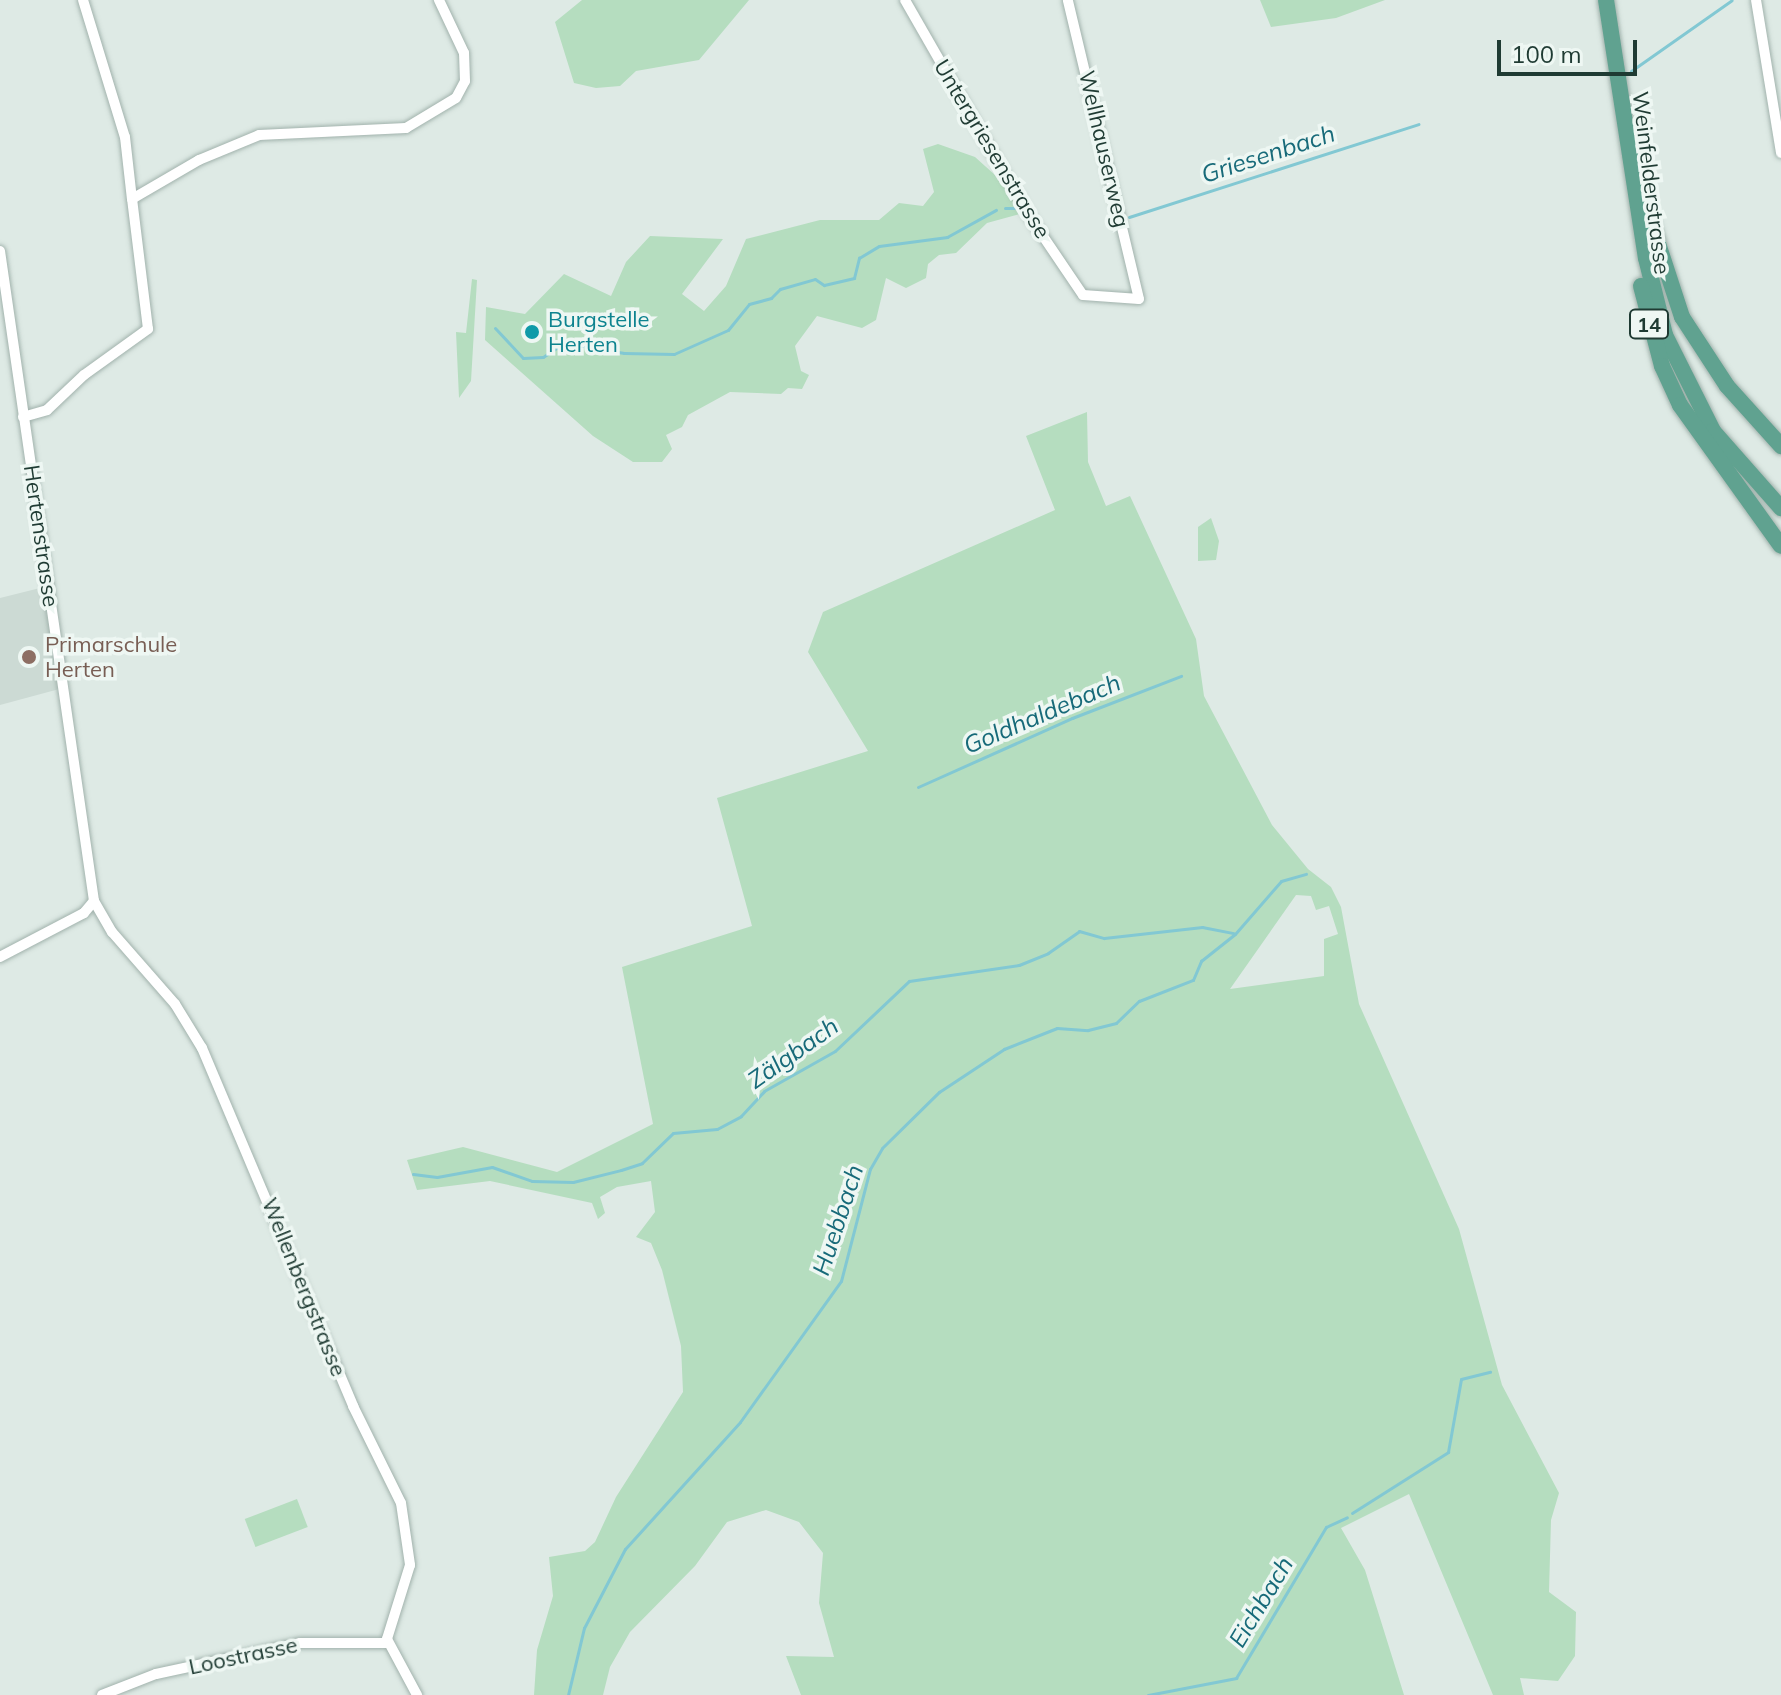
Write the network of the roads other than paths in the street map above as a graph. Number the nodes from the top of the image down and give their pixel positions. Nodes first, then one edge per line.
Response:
1 (83, 0) edge
2 (439, 0) edge
3 (905, 0) edge
4 (1068, 0) edge
5 (1606, 0) edge
6 (1756, 0) edge
7 (1616, 66) junction
8 (1781, 153) edge
9 (132, 199) junction
10 (0, 251) edge
11 (1139, 299) joint
12 (23, 417) junction
13 (1781, 446) edge
14 (1781, 508) edge
15 (1781, 546) edge
16 (94, 901) junction
17 (0, 957) edge
18 (387, 1643) junction
19 (102, 1695) edge
20 (417, 1695) edge

1 - 9 street
2 - 9 street
3 - 11 street, Untergriesenstrasse
4 - 11 street, Wellhauserweg
5 - 7 main road
6 - 8 street
7 - 13 main road, Weinfelderstrasse / 14
7 - 14 main road
7 - 15 main road, Weinfelderstrasse / 14
9 - 12 street
10 - 12 street, Hertenstrasse
12 - 16 street, Hertenstrasse
16 - 17 street
16 - 18 street, Wellenbergstrasse
18 - 19 street, Loostrasse
18 - 20 street

